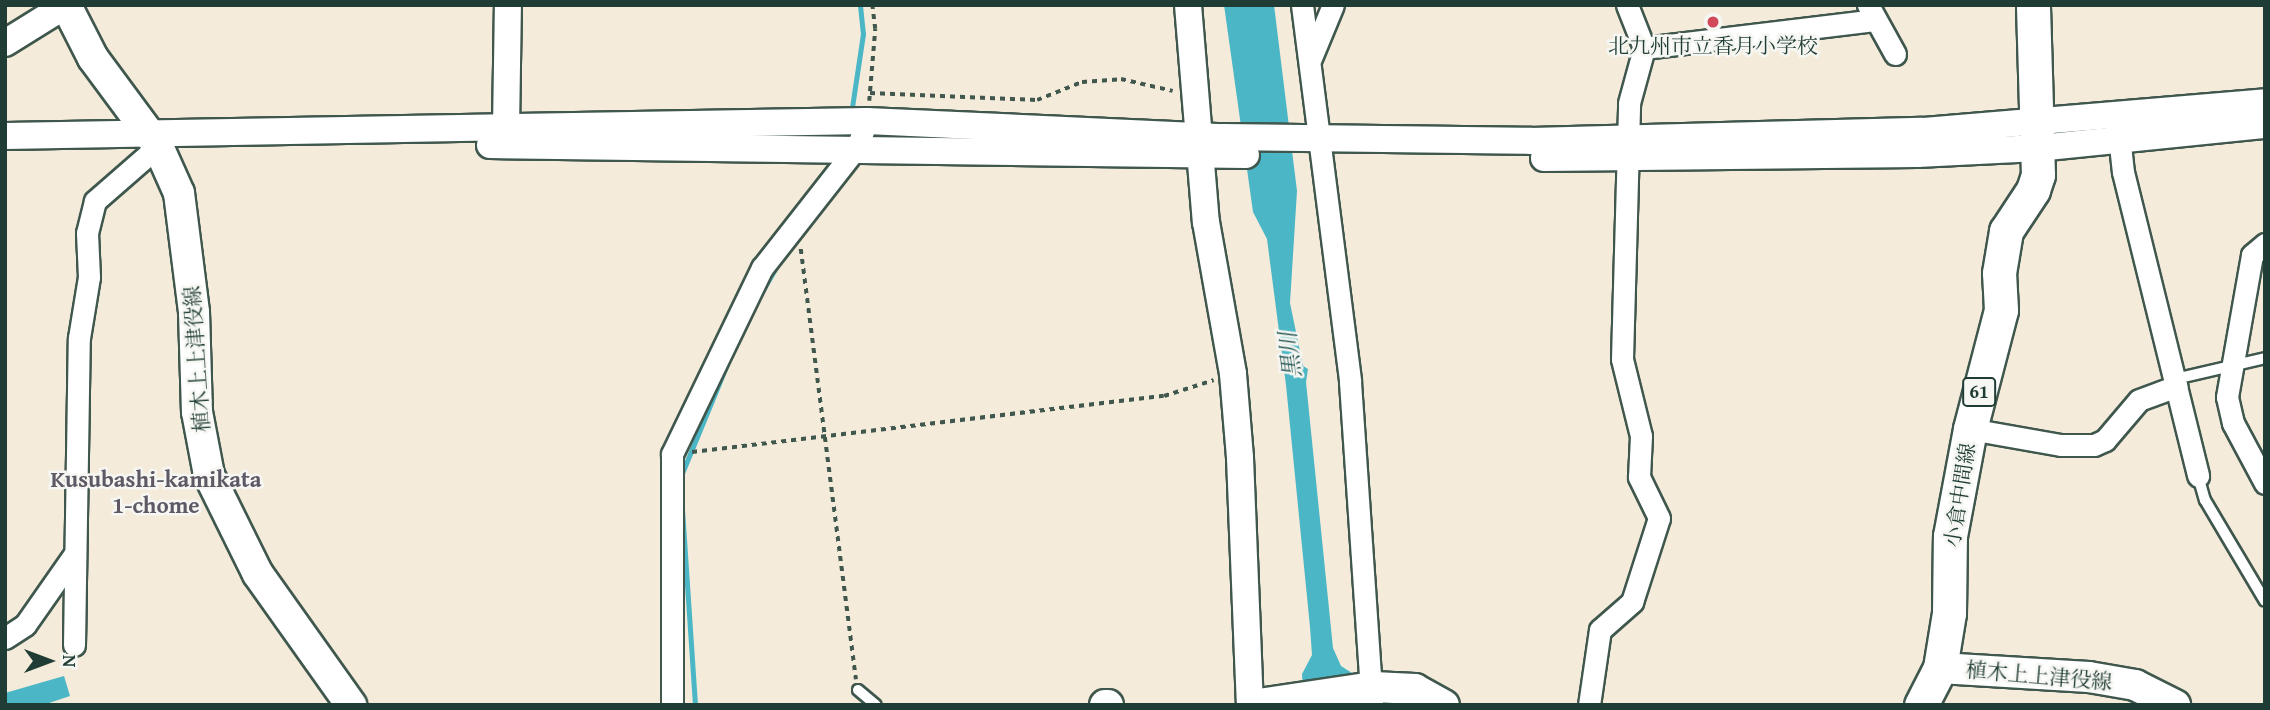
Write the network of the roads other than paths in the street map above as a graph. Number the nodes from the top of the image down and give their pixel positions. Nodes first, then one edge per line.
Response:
1 (66, 5) edge
2 (508, 5) edge
3 (1188, 5) edge
4 (1302, 5) edge
5 (1333, 5) edge
6 (1627, 5) edge
7 (2033, 5) edge
8 (1871, 13) edge
9 (5, 43) edge
10 (1644, 48) junction
11 (1895, 54) dead end
12 (1311, 59) junction
13 (2265, 102) edge
14 (867, 121) junction
15 (2265, 125) edge
16 (506, 128) junction
17 (2118, 129) junction
18 (5, 136) edge
19 (2037, 136) junction
20 (155, 140) junction
21 (1211, 145) junction
22 (1319, 146) junction
23 (857, 147) junction
24 (5, 148) edge
25 (1627, 149) junction
26 (2265, 244) edge
27 (2265, 358) edge
28 (2233, 366) junction
29 (2176, 383) junction
30 (1970, 429) junction
31 (2198, 476) joint
32 (2265, 483) edge
33 (74, 555) junction
34 (2265, 601) edge
35 (5, 638) edge
36 (74, 645) dead end
37 (1940, 668) junction
38 (858, 690) road end
39 (1368, 694) edge
40 (1259, 703) edge
41 (351, 705) edge
42 (672, 705) edge
43 (876, 705) edge
44 (1444, 705) edge
45 (1589, 705) edge
46 (1920, 705) edge
47 (2175, 705) edge

1 - 9 street
1 - 20 main road, 植木上上津役線
2 - 16 street
3 - 21 street
4 - 12 street
5 - 12 street
6 - 10 street
7 - 19 main road, 61
8 - 10 street
8 - 11 street
10 - 25 street
12 - 22 street
13 - 17 street
14 - 16 street
14 - 21 street
14 - 23 street
15 - 17 street
16 - 20 street
17 - 19 street
17 - 29 street
18 - 20 street
19 - 25 street
19 - 30 main road, 小倉中間線 / 61
20 - 23 street
20 - 24 street
20 - 33 street
20 - 41 main road, 植木上上津役線
21 - 22 street
21 - 23 street
21 - 40 street
22 - 25 street
22 - 39 street
23 - 42 street
25 - 45 street
26 - 28 street
27 - 28 lane
28 - 29 lane
28 - 32 street
29 - 30 street
29 - 31 street
30 - 37 main road, 小倉中間線 / 61
31 - 34 lane
33 - 35 street
33 - 36 street
37 - 46 main road, 小倉中間線 / 61
37 - 47 main road, 植木上上津役線
38 - 43 lane
39 - 40 main road
39 - 44 main road

